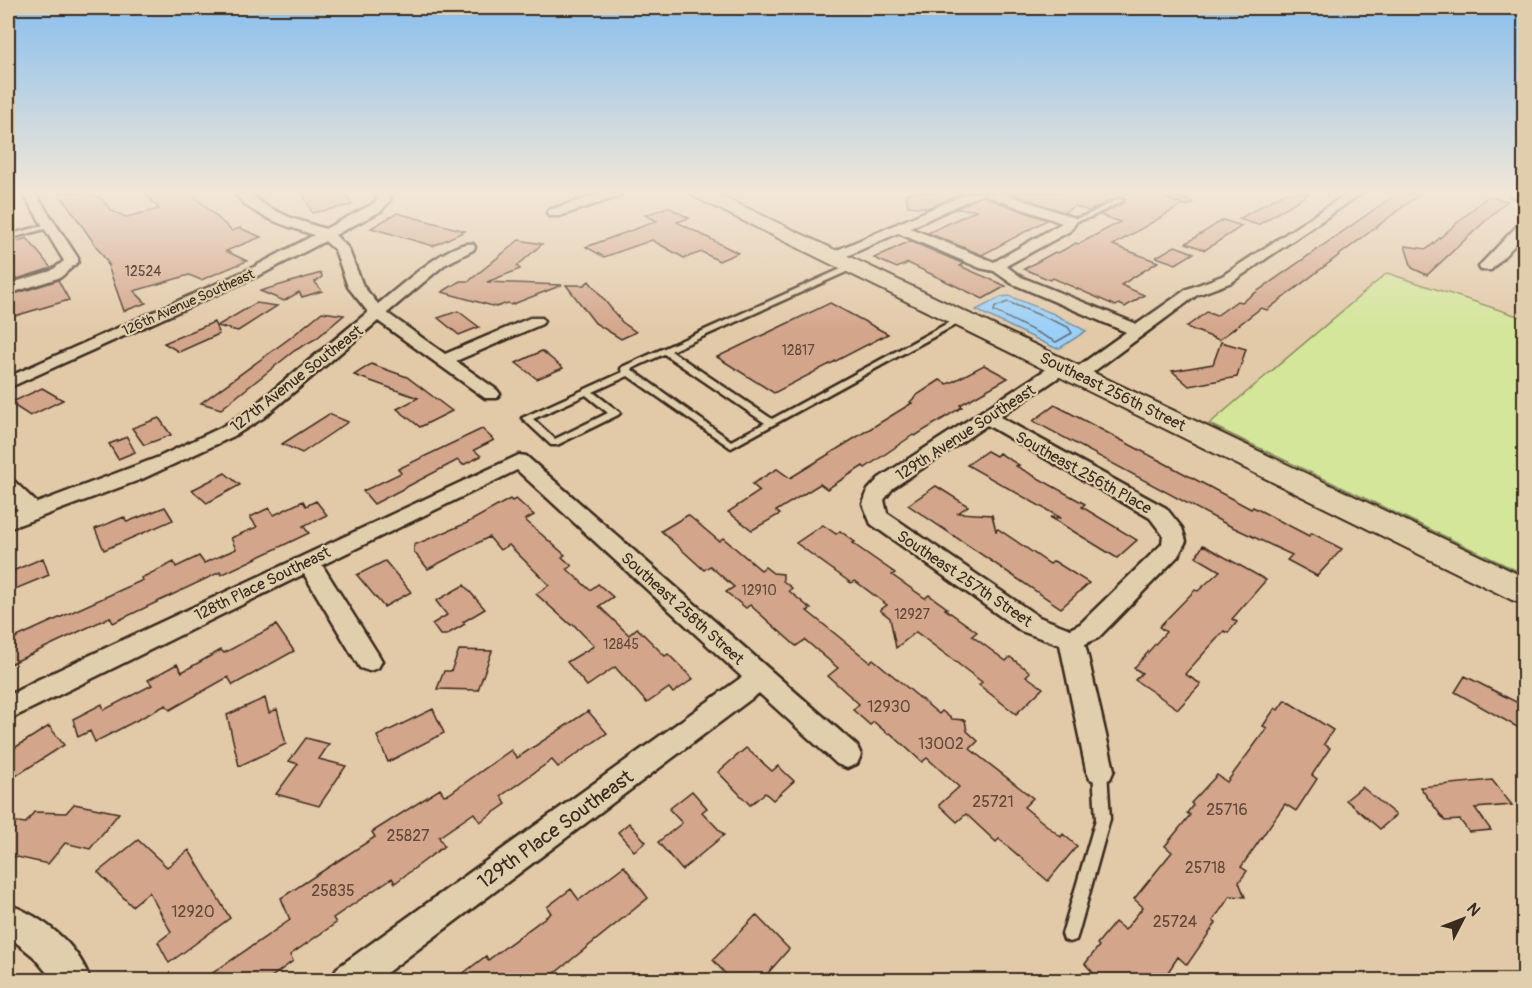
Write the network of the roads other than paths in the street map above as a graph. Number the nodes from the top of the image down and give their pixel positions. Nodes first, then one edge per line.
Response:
1 (59, 239) edge
2 (316, 239) edge
3 (331, 239) edge
4 (796, 239) edge
5 (876, 239) edge
6 (924, 239) edge
7 (1044, 239) edge
8 (1287, 239) edge
9 (1513, 239) edge
10 (468, 247) dead end
11 (833, 257) junction
12 (852, 266) junction
13 (998, 267) junction
14 (1486, 267) dead end
15 (8, 289) edge
16 (378, 314) junction
17 (962, 319) junction
18 (536, 321) dead end
19 (1138, 331) junction
20 (665, 351) junction
21 (442, 361) junction
22 (1071, 370) junction
23 (629, 372) junction
24 (8, 383) edge
25 (586, 391) junction
26 (491, 394) dead end
27 (988, 418) junction
28 (772, 423) junction
29 (519, 461) joint
30 (8, 487) edge
31 (872, 501) joint
32 (33, 512) junction
33 (8, 522) edge
34 (308, 561) junction
35 (1524, 591) edge
36 (1071, 639) junction
37 (369, 661) dead end
38 (761, 677) junction
39 (8, 709) edge
40 (847, 755) dead end
41 (1100, 770) joint
42 (8, 920) edge
43 (1070, 934) dead end
44 (72, 981) edge
45 (349, 981) edge

1 - 15 street
2 - 24 street, 126th Avenue Southeast
3 - 16 street
4 - 11 main road, Southeast 256th Street
5 - 11 street
6 - 13 street
7 - 13 street
8 - 19 street, 129th Avenue Southeast
9 - 14 street
10 - 16 street, 127th Avenue Southeast
11 - 12 main road, Southeast 256th Street
12 - 17 main road, Southeast 256th Street
12 - 20 lane
13 - 19 street
16 - 21 street
16 - 32 street, 127th Avenue Southeast
17 - 22 main road, Southeast 256th Street
17 - 28 lane
18 - 21 street
19 - 22 street, 129th Avenue Southeast
20 - 23 lane
20 - 28 lane
21 - 26 street
22 - 27 street, 129th Avenue Southeast
22 - 35 main road, Southeast 256th Street
23 - 25 lane
23 - 28 lane
25 - 25 lane
27 - 31 street, 129th Avenue Southeast
27 - 36 street, Southeast 256th Place
29 - 34 street, 128th Place Southeast
29 - 38 street, Southeast 258th Street
30 - 32 street
31 - 36 street, Southeast 257th Street
32 - 33 street, 127th Avenue Southeast
34 - 37 street
34 - 39 street, 128th Place Southeast
36 - 41 street
38 - 40 street, Southeast 258th Street
38 - 45 street, 129th Place Southeast
41 - 43 lane
42 - 44 street

